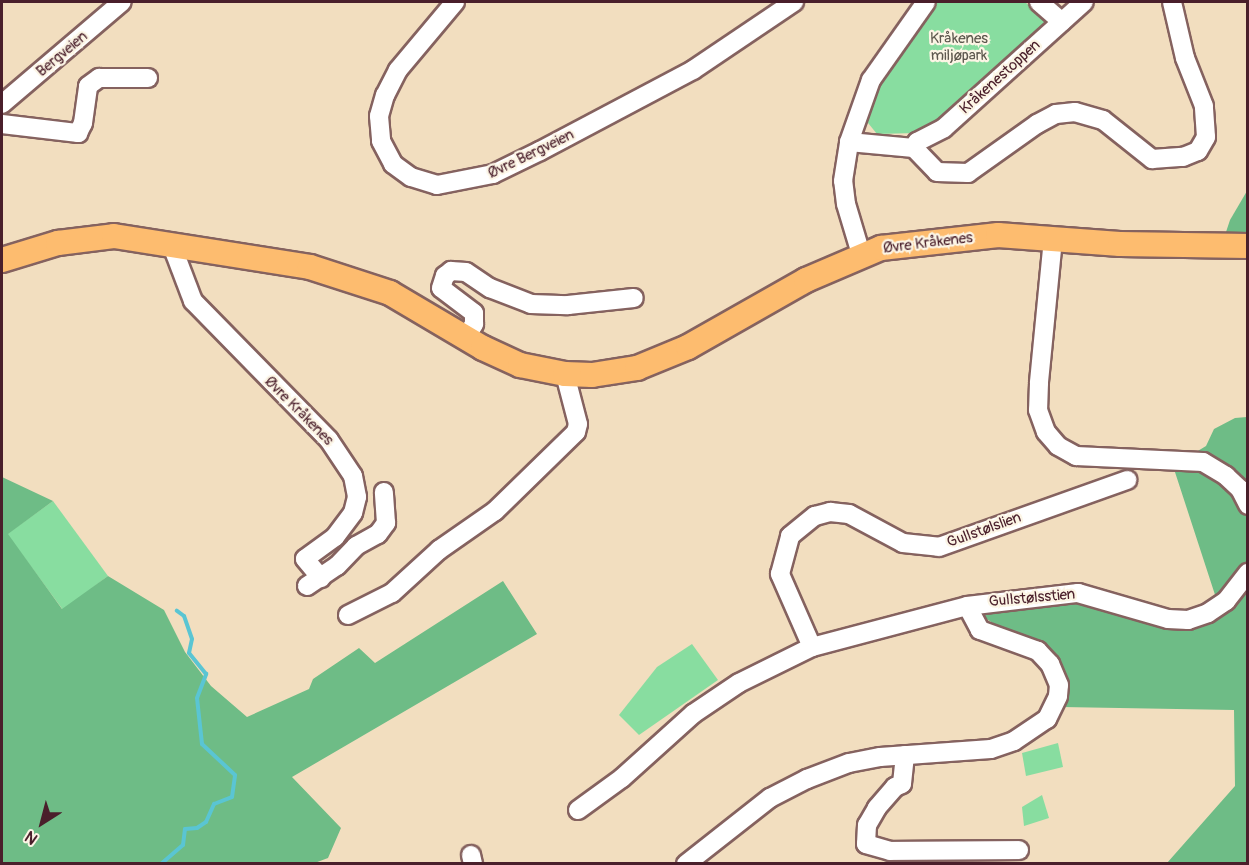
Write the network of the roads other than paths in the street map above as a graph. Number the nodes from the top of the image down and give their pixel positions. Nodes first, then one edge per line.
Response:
1 (122, 2) edge
2 (455, 2) edge
3 (794, 2) edge
4 (926, 2) edge
5 (1039, 2) edge
6 (1084, 2) edge
7 (1175, 5) edge
8 (1062, 22) junction
9 (148, 78) dead end
10 (2, 104) edge
11 (2, 124) edge
12 (849, 142) junction
13 (914, 148) junction
14 (1053, 239) junction
15 (171, 243) junction
16 (1248, 246) edge
17 (861, 254) junction
18 (2, 260) edge
19 (634, 298) dead end
20 (465, 338) junction
21 (565, 374) junction
22 (1127, 480) dead end
23 (384, 492) dead end
24 (1248, 505) edge
25 (1248, 573) edge
26 (967, 606) junction
27 (348, 615) dead end
28 (812, 647) junction
29 (905, 755) junction
30 (578, 810) dead end
31 (1019, 850) dead end
32 (686, 864) edge

1 - 10 street, Bergveien
2 - 3 street, Øvre Bergveien
4 - 12 street
5 - 8 street
6 - 8 street, Kråkenestoppen
7 - 13 street
8 - 13 street, Kråkenestoppen
9 - 11 street
12 - 13 street
12 - 17 street
14 - 16 main road, Øvre Kråkenes
14 - 17 main road, Øvre Kråkenes
14 - 24 street
15 - 18 main road, Øvre Kråkenes
15 - 20 main road, Øvre Kråkenes
15 - 23 street, Øvre Kråkenes
17 - 21 main road, Øvre Kråkenes
19 - 20 street
20 - 21 main road, Øvre Kråkenes
21 - 27 street
22 - 28 street, Gullstølslien
25 - 26 street, Gullstølsstien
26 - 28 street
26 - 29 street, Gullstølsstien
28 - 30 street
29 - 31 street
29 - 32 street, Gullstølsstien

